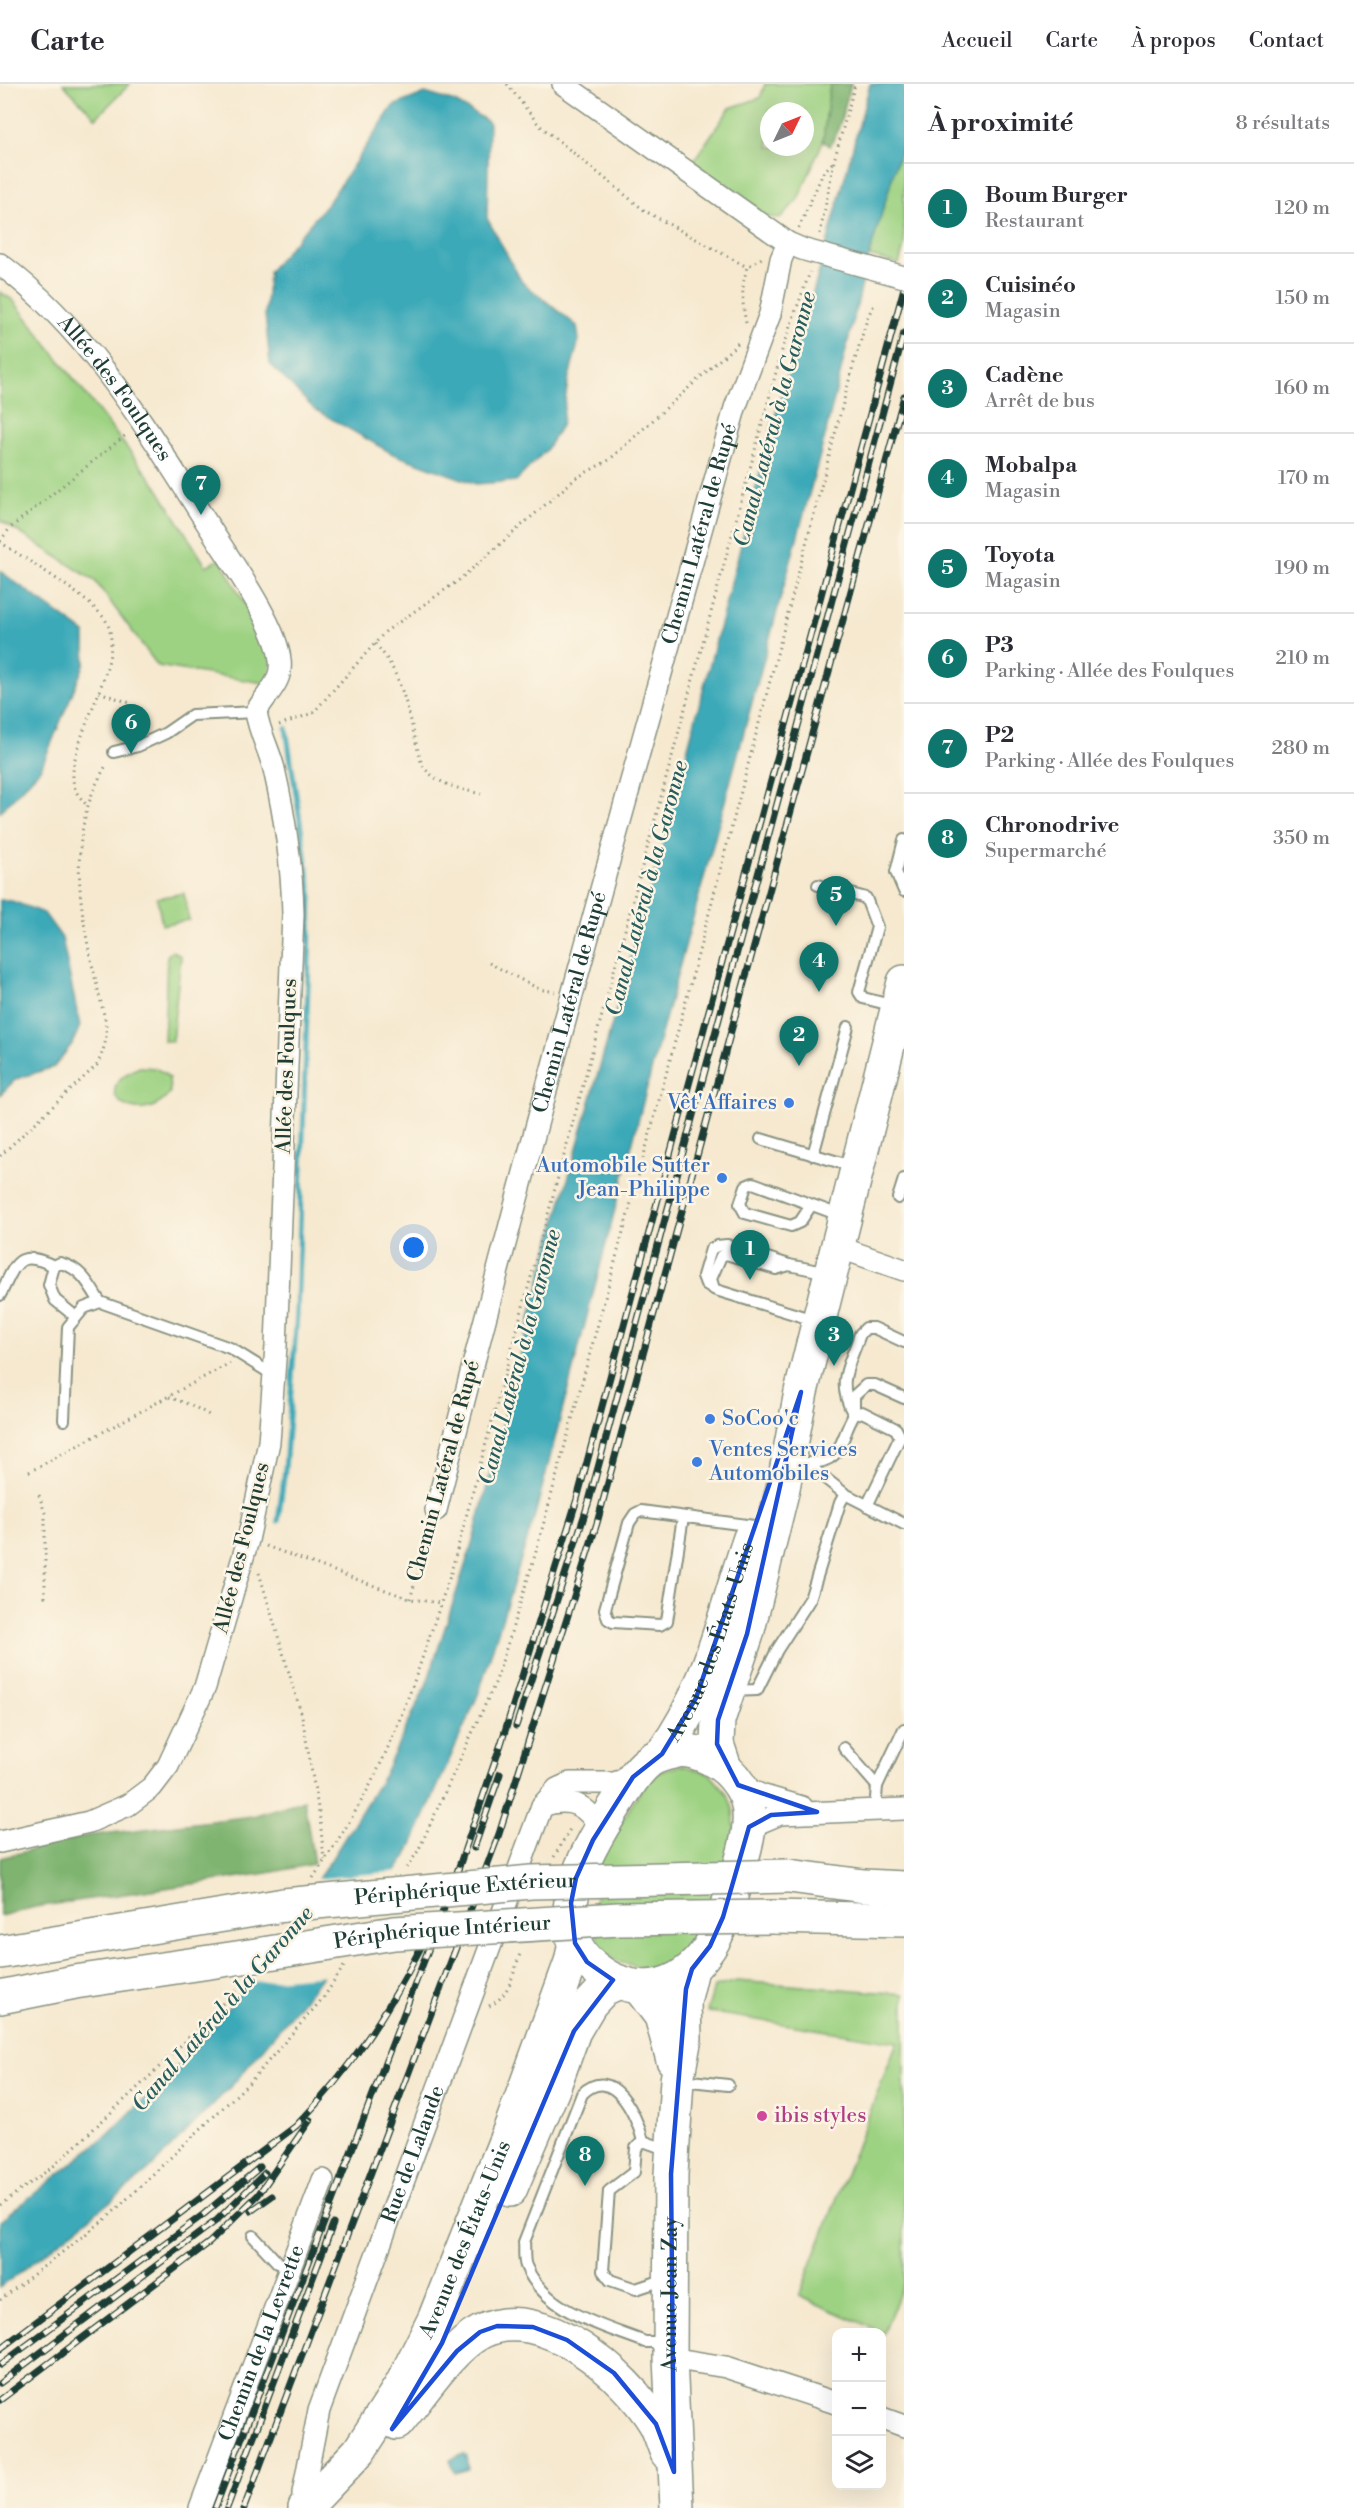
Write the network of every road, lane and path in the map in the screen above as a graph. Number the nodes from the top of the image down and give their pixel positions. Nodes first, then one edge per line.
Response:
1 (507, 84) edge
2 (563, 84) edge
3 (855, 84) edge
4 (834, 162) junction
5 (797, 251) junction
6 (0, 264) edge
7 (747, 267) junction
8 (904, 277) edge
9 (874, 304) dead end
10 (746, 325) dead end
11 (740, 342) dead end
12 (142, 422) junction
13 (0, 542) edge
14 (375, 644) junction
15 (99, 692) junction
16 (130, 703) dead end
17 (258, 721) junction
18 (114, 752) joint
19 (481, 794) dead end
20 (87, 806) junction
21 (904, 840) edge
22 (818, 885) dead end
23 (904, 891) edge
24 (489, 963) dead end
25 (571, 996) junction
26 (902, 1000) edge
27 (848, 1027) dead end
28 (761, 1139) dead end
29 (813, 1155) junction
30 (0, 1156) edge
31 (858, 1168) junction
32 (904, 1179) edge
33 (898, 1198) dead end
34 (810, 1207) junction
35 (838, 1246) junction
36 (54, 1266) junction
37 (904, 1270) edge
38 (0, 1295) edge
39 (100, 1302) junction
40 (76, 1317) junction
41 (819, 1321) junction
42 (904, 1342) edge
43 (243, 1357) junction
44 (275, 1376) junction
45 (801, 1392) junction
46 (169, 1397) junction
47 (904, 1398) edge
48 (854, 1415) junction
49 (211, 1416) dead end
50 (64, 1420) dead end
51 (902, 1435) edge
52 (798, 1460) junction
53 (29, 1472) dead end
54 (845, 1494) junction
55 (39, 1495) dead end
56 (867, 1506) junction
57 (436, 1510) joint
58 (683, 1517) junction
59 (904, 1524) edge
60 (755, 1526) junction
61 (248, 1540) junction
62 (410, 1599) junction
63 (45, 1601) dead end
64 (726, 1691) junction
65 (904, 1729) edge
66 (844, 1748) dead end
67 (662, 1754) junction
68 (732, 1776) junction
69 (633, 1777) junction
70 (877, 1786) junction
71 (542, 1806) junction
72 (904, 1809) edge
73 (875, 1811) junction
74 (817, 1812) junction
75 (749, 1827) junction
76 (600, 1828) junction
77 (0, 1842) edge
78 (324, 1862) dead end
79 (406, 1870) dead end
80 (904, 1870) edge
81 (789, 1875) junction
82 (904, 1888) edge
83 (777, 1916) junction
84 (904, 1920) edge
85 (904, 1936) edge
86 (575, 1944) junction
87 (0, 1952) edge
88 (349, 1958) dead end
89 (692, 1969) junction
90 (629, 1984) junction
91 (0, 1997) edge
92 (677, 2080) junction
93 (728, 2085) dead end
94 (657, 2147) junction
95 (323, 2180) dead end
96 (253, 2236) dead end
97 (290, 2268) junction
98 (669, 2279) junction
99 (0, 2300) edge
100 (670, 2358) junction
101 (614, 2373) junction
102 (832, 2401) edge
103 (886, 2419) edge
104 (904, 2426) edge
105 (393, 2429) junction
106 (674, 2472) junction
107 (317, 2504) edge
108 (200, 2508) edge
109 (677, 2508) edge

1 - 7 path
2 - 5 street
3 - 4 path
4 - 5 path
4 - 5 path
5 - 7 path
5 - 8 street, bridge
5 - 25 street, Chemin Latéral de Rupé
5 - 62 path
6 - 12 street, Allée des Foulques
7 - 10 path
9 - 79 path
11 - 14 path
12 - 13 path
12 - 17 street, Allée des Foulques
13 - 15 path
14 - 17 path
14 - 19 path
15 - 16 path
15 - 20 path
17 - 18 lane
17 - 44 street, Allée des Foulques
18 - 20 path
20 - 30 path
21 - 23 lane
22 - 26 lane
24 - 25 path
25 - 57 street, Chemin Latéral de Rupé
26 - 31 main road, Avenue des États-Unis
27 - 29 lane
28 - 29 lane
29 - 31 lane
31 - 35 main road, Avenue des États-Unis
32 - 33 lane
34 - 34 lane
34 - 35 lane
35 - 37 street
35 - 41 main road, Avenue des États-Unis
35 - 41 lane
36 - 38 lane
36 - 39 lane
36 - 40 lane
39 - 40 lane
39 - 43 lane
40 - 50 lane
41 - 45 main road, Avenue des États-Unis
42 - 48 lane
43 - 44 lane
43 - 46 path
44 - 61 street, Allée des Foulques
45 - 52 main road, Avenue des États-Unis
45 - 60 main road, Avenue des États-Unis
46 - 49 path
46 - 53 path
47 - 48 lane
48 - 51 lane
48 - 52 lane
51 - 56 lane
52 - 54 lane
52 - 64 main road, Avenue des États-Unis
54 - 56 lane
54 - 64 lane
55 - 63 path
56 - 59 lane
57 - 62 path, Chemin Latéral de Rupé
58 - 58 lane
58 - 60 lane
60 - 67 main road, Avenue des États-Unis
61 - 62 path, Chemin Latéral de Rupé
61 - 77 street, Allée des Foulques
61 - 78 path
64 - 68 main road, Avenue des États-Unis
65 - 70 lane
66 - 70 lane
67 - 68 main road
67 - 69 main road
68 - 74 street
68 - 75 main road
69 - 71 street, Rue de Lalande
69 - 76 main road
70 - 73 lane
71 - 76 street
71 - 107 street, Rue de Lalande
72 - 73 street
73 - 74 street
74 - 75 street
75 - 89 main road
76 - 86 main road
80 - 81 main road
81 - 82 main road
81 - 87 main road, Périphérique Extérieur, bridge
83 - 84 main road
83 - 85 main road
83 - 91 main road, Périphérique Intérieur, bridge
86 - 90 main road
86 - 107 main road, Avenue des États-Unis
88 - 99 path
89 - 90 main road
89 - 92 main road, Avenue Jean Zay
90 - 92 main road, Avenue Jean Zay
90 - 105 main road, Avenue des États-Unis
92 - 93 lane
92 - 94 main road, Avenue Jean Zay
94 - 98 main road, Avenue Jean Zay
94 - 98 lane
94 - 100 lane
95 - 97 street, Chemin de la Levrette
96 - 97 lane
97 - 108 street, Chemin de la Levrette
98 - 100 main road, Avenue Jean Zay
100 - 101 main road
100 - 102 street
100 - 106 main road, Avenue Jean Zay
101 - 105 main road
101 - 106 main road
103 - 104 street
105 - 107 main road, Avenue des États-Unis
106 - 109 main road, Avenue Jean Zay

